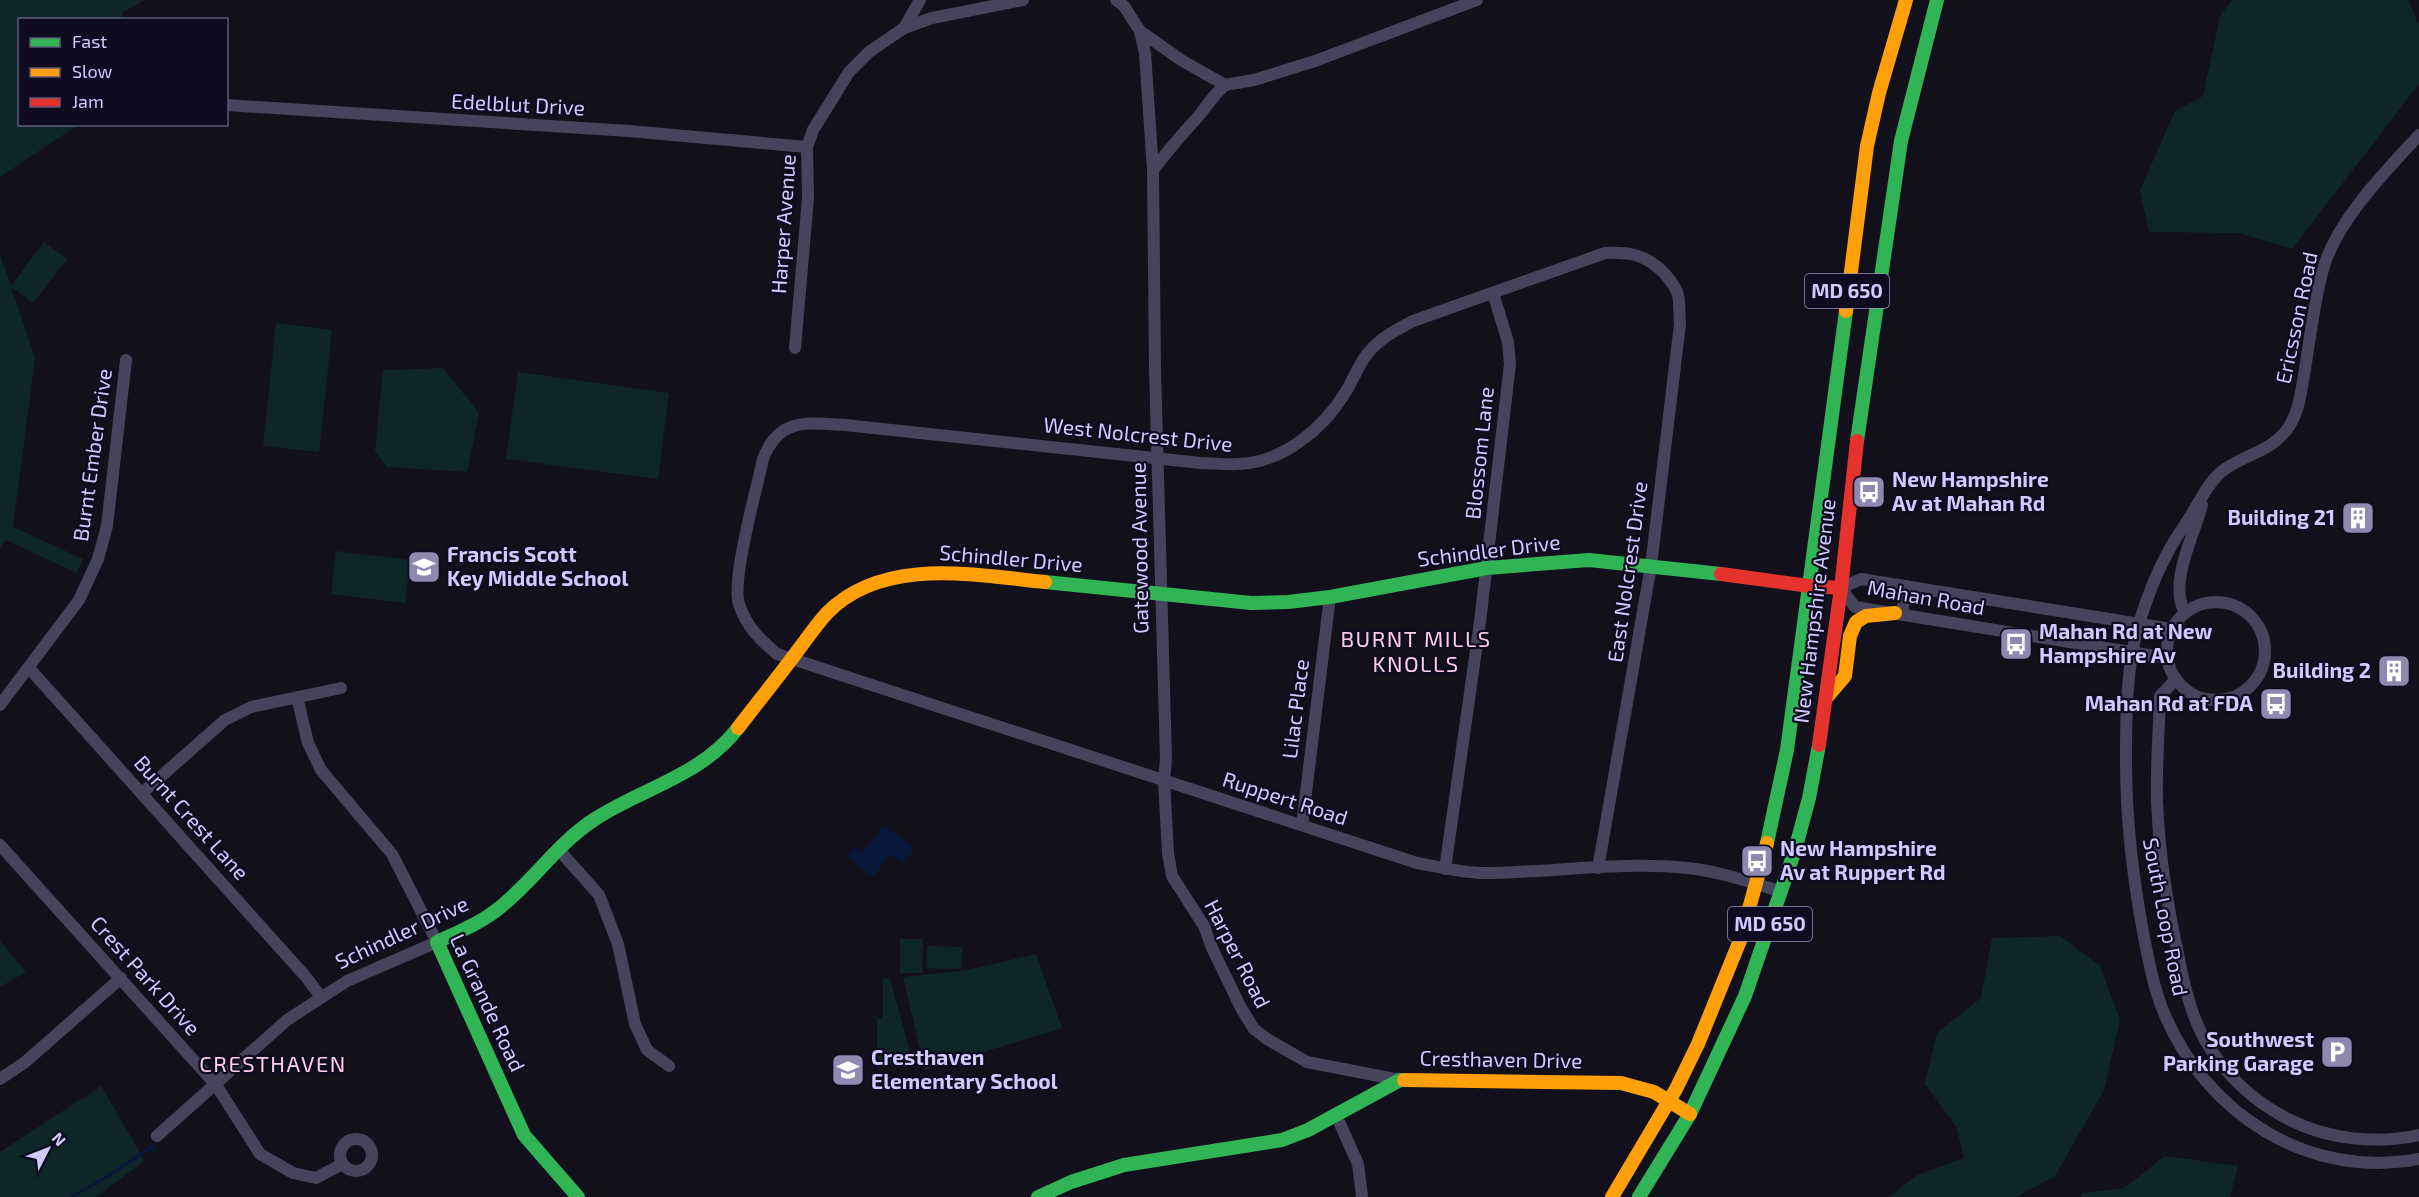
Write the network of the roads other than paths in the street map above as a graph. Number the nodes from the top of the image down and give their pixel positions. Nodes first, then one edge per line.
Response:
1 (920, 0) edge
2 (1023, 0) edge
3 (1116, 0) edge
4 (1477, 0) edge
5 (1937, 0) edge
6 (1904, 1) edge
7 (904, 28) junction
8 (1140, 31) junction
9 (1225, 85) junction
10 (228, 105) edge
11 (2419, 135) edge
12 (807, 147) junction
13 (1153, 170) junction
14 (1671, 281) joint
15 (1493, 292) junction
16 (795, 348) dead end
17 (126, 360) dead end
18 (1158, 457) junction
19 (2206, 489) junction
20 (1651, 566) junction
21 (1487, 568) junction
22 (1809, 586) junction
23 (1906, 586) junction
24 (1841, 588) junction
25 (1160, 594) junction
26 (1330, 597) junction
27 (2185, 613) junction
28 (1898, 614) junction
29 (2139, 624) junction
30 (2171, 629) junction
31 (2133, 652) junction
32 (792, 658) junction
33 (2167, 658) junction
34 (29, 668) junction
35 (2176, 679) junction
36 (340, 688) dead end
37 (297, 697) junction
38 (1827, 697) junction
39 (0, 705) edge
40 (1164, 780) junction
41 (142, 793) junction
42 (1302, 825) junction
43 (0, 845) edge
44 (559, 850) junction
45 (1598, 868) junction
46 (1445, 869) junction
47 (1757, 884) junction
48 (1780, 891) junction
49 (437, 942) junction
50 (121, 978) junction
51 (321, 997) junction
52 (669, 1066) dead end
53 (0, 1079) edge
54 (1400, 1080) junction
55 (216, 1085) junction
56 (1669, 1101) junction
57 (1690, 1114) junction
58 (1336, 1115) junction
59 (2419, 1135) edge
60 (157, 1136) dead end
61 (2419, 1160) edge
62 (342, 1164) dead end
63 (578, 1197) edge
64 (1038, 1197) edge
65 (1362, 1197) edge
66 (1612, 1197) edge
67 (1639, 1197) edge

1 - 7 street, Harper Avenue
2 - 7 street
3 - 8 street
4 - 9 street
5 - 24 main road, New Hampshire Avenue / MD 650
6 - 22 main road, New Hampshire Avenue / MD 650
7 - 12 street, Harper Avenue
8 - 9 street
8 - 13 street, Gatewood Avenue
9 - 13 street
10 - 12 street, Edelblut Drive
11 - 19 street, Ericsson Road
12 - 16 street, Harper Avenue
13 - 18 street, Gatewood Avenue
14 - 15 street, West Nolcrest Drive
14 - 20 street, East Nolcrest Drive
15 - 18 street, West Nolcrest Drive
15 - 21 street, Blossom Lane
17 - 34 street, Burnt Ember Drive
18 - 25 street, Gatewood Avenue
18 - 32 street, West Nolcrest Drive
19 - 27 street
19 - 29 street
20 - 21 main road, Schindler Drive
20 - 22 main road, Schindler Drive
20 - 45 street, East Nolcrest Drive
21 - 26 main road, Schindler Drive
21 - 46 street, Blossom Lane
22 - 24 main road, Schindler Drive
22 - 47 main road, New Hampshire Avenue / MD 650
23 - 24 street, Mahan Road
23 - 28 street
23 - 29 street, Mahan Road
24 - 28 street, Mahan Road
24 - 38 main road, New Hampshire Avenue / MD 650
25 - 26 main road, Schindler Drive
25 - 32 main road, Schindler Drive
25 - 40 street, Gatewood Avenue
26 - 42 street, Lilac Place
27 - 30 street
27 - 35 street
28 - 31 street, Mahan Road
28 - 38 main road
29 - 30 street, Mahan Road
29 - 31 street
30 - 33 street
31 - 33 street, Mahan Road
31 - 61 street, South Loop Road
32 - 40 street, Ruppert Road
32 - 44 main road, Schindler Drive
33 - 35 street
34 - 39 street, Burnt Ember Drive
34 - 41 street, Burnt Crest Lane
35 - 59 street, South Loop Road
36 - 37 street
37 - 41 street
37 - 49 street, La Grande Road
38 - 48 main road, New Hampshire Avenue / MD 650
40 - 42 street, Ruppert Road
40 - 54 street, Harper Road
41 - 51 street, Burnt Crest Lane
42 - 46 street, Ruppert Road
43 - 50 street, Crest Park Drive
44 - 49 main road, Schindler Drive
44 - 52 street
45 - 46 street, Ruppert Road
45 - 47 street, Ruppert Road
47 - 48 street, Ruppert Road
47 - 56 main road, New Hampshire Avenue / MD 650
48 - 57 main road, New Hampshire Avenue / MD 650
49 - 51 street, Schindler Drive
49 - 63 main road, La Grande Road
50 - 53 street
50 - 55 street, Crest Park Drive
51 - 55 street, Schindler Drive
54 - 56 main road, Cresthaven Drive
54 - 58 main road, Cresthaven Drive
55 - 60 street, Schindler Drive
55 - 62 street, Crest Park Drive
56 - 57 main road, Cresthaven Drive
56 - 66 main road, New Hampshire Avenue / MD 650
57 - 67 main road, New Hampshire Avenue / MD 650
58 - 64 main road, Cresthaven Drive
58 - 65 street

